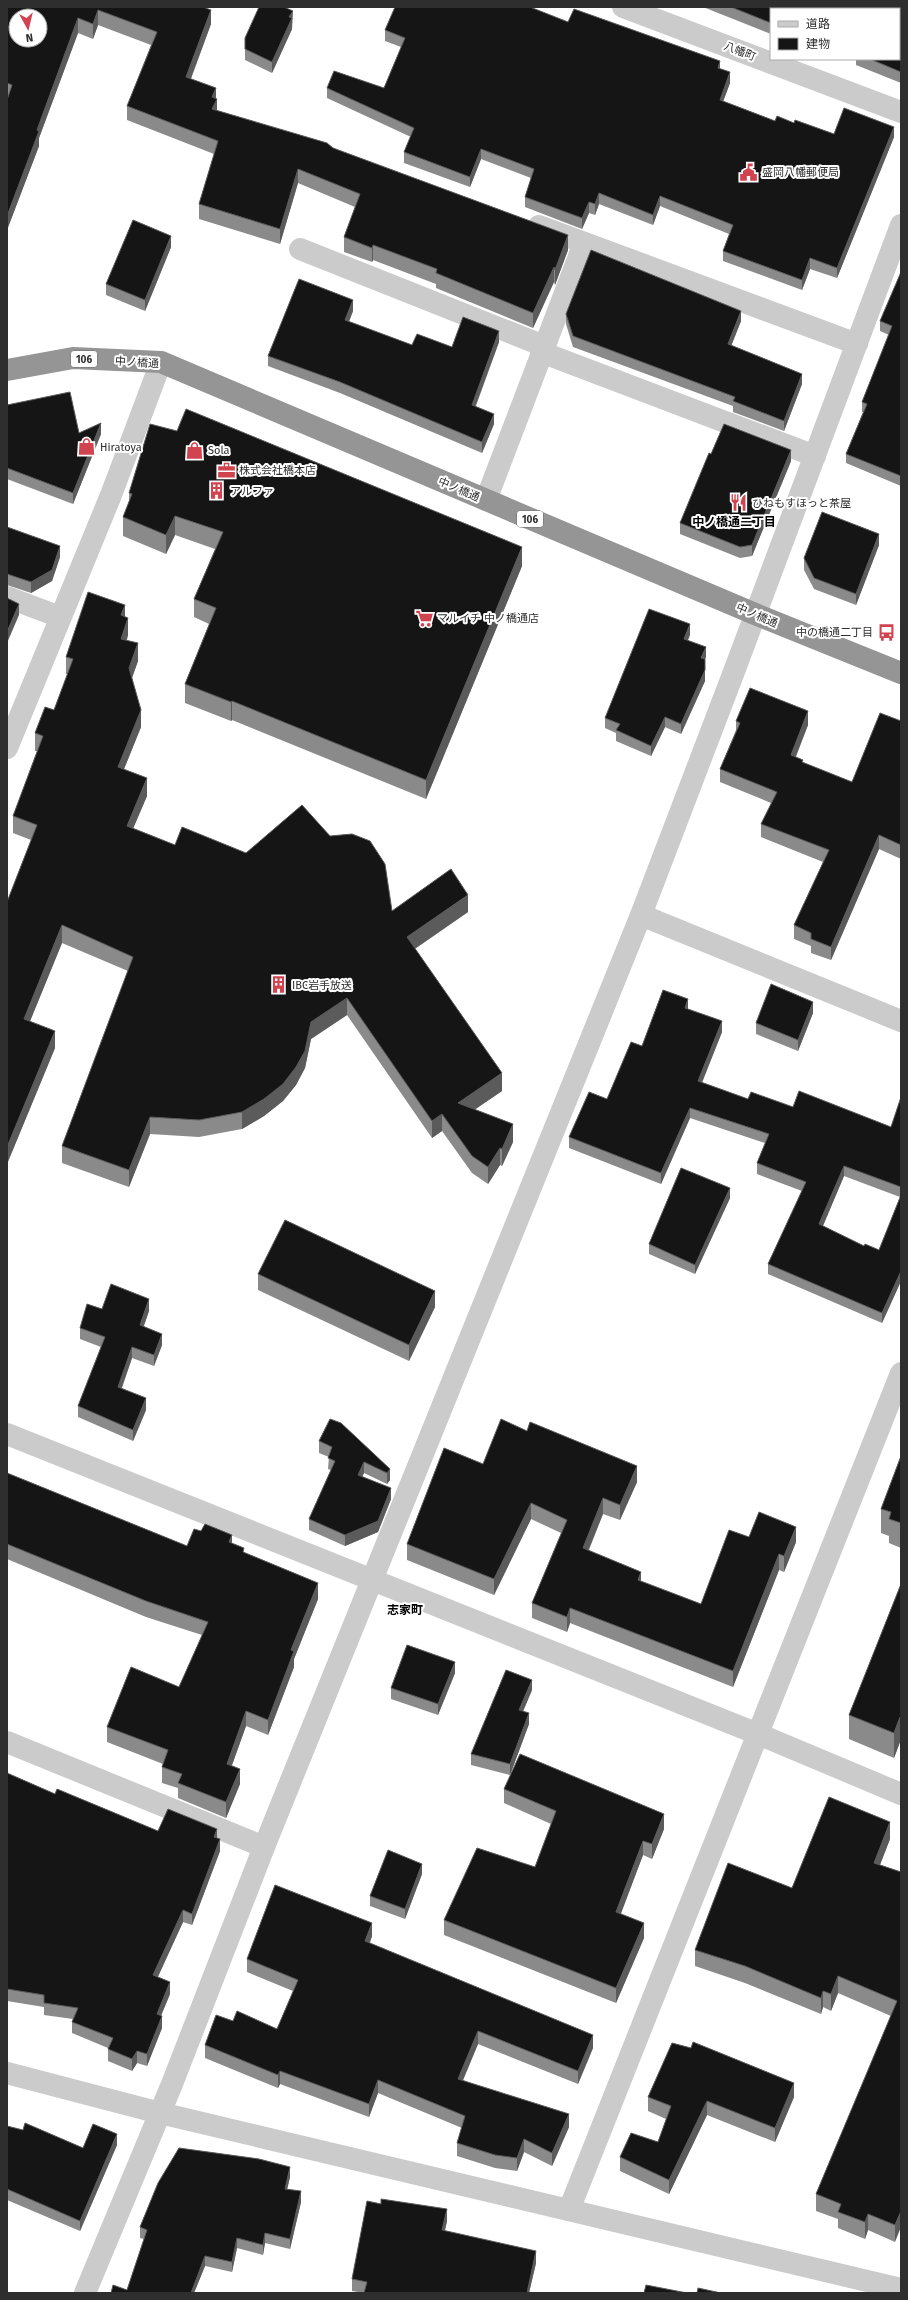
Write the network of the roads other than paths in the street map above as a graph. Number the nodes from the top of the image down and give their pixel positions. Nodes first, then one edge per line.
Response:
1 (623, 7) edge
2 (901, 112) edge
3 (516, 218) edge
4 (901, 225) edge
5 (584, 243) junction
6 (300, 249) dead end
7 (857, 344) junction
8 (543, 349) junction
9 (161, 362) junction
10 (7, 370) edge
11 (815, 456) junction
12 (486, 500) junction
13 (7, 597) edge
14 (755, 614) junction
15 (60, 617) junction
16 (901, 673) edge
17 (7, 748) edge
18 (641, 915) junction
19 (901, 1021) edge
20 (901, 1373) edge
21 (7, 1434) edge
22 (374, 1580) junction
23 (758, 1734) junction
24 (7, 1742) edge
25 (901, 1794) edge
26 (264, 1847) junction
27 (7, 2073) edge
28 (160, 2113) junction
29 (569, 2210) junction
30 (901, 2289) edge
31 (85, 2293) edge

1 - 2 street, 八幡町
3 - 5 street
4 - 7 street
5 - 7 street
5 - 8 street
6 - 8 street
7 - 11 street
8 - 11 street
8 - 12 street
9 - 10 highway, 中ノ橋通 / 106
9 - 12 highway, 中ノ橋通 / 106
9 - 15 street
11 - 14 street
12 - 14 highway, 中ノ橋通 / 106
13 - 15 street
14 - 16 highway, 中ノ橋通 / 106
14 - 18 street
15 - 17 street
18 - 19 street
18 - 22 street
20 - 23 street
21 - 22 street
22 - 23 street
22 - 26 street
23 - 25 street
23 - 29 street
24 - 26 street
26 - 28 street
27 - 28 street
28 - 29 street
28 - 31 street
29 - 30 street

